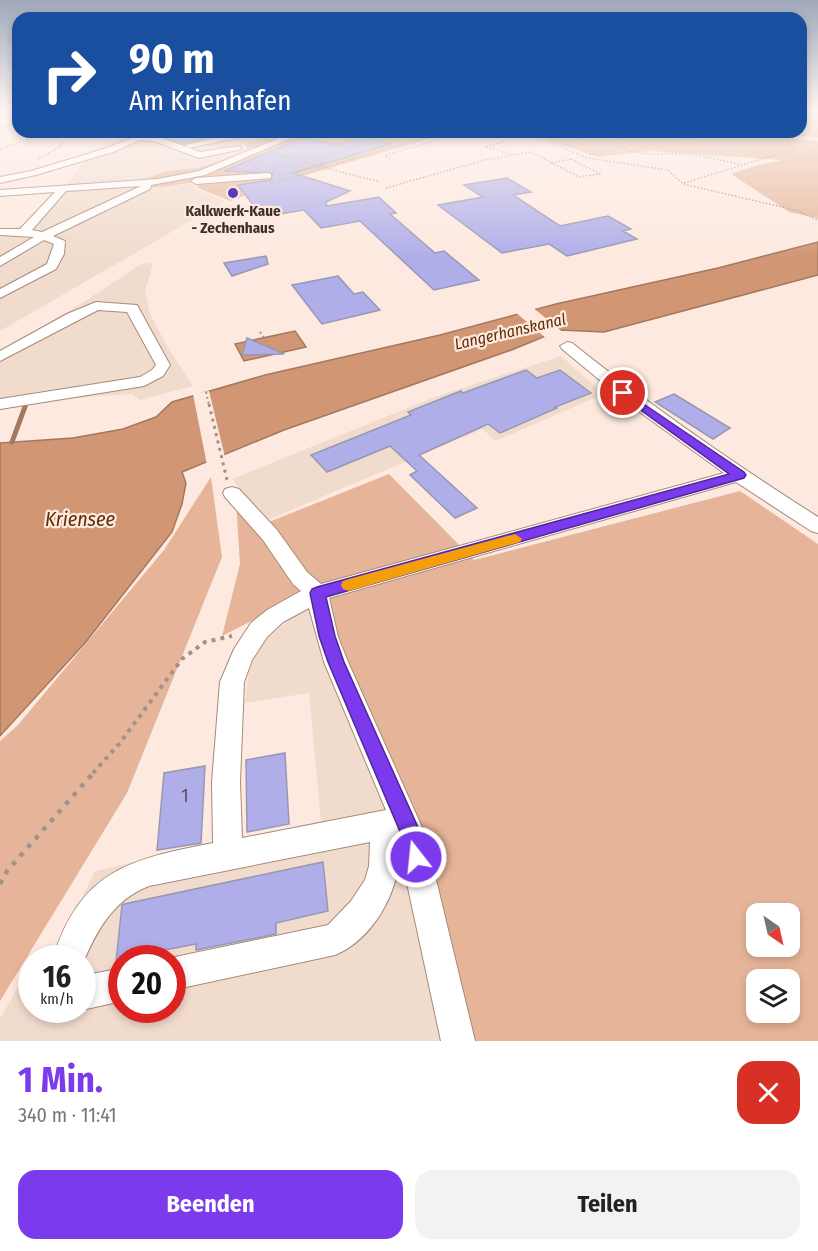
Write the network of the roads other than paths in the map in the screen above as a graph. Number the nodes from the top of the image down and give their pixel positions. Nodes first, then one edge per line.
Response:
1 (78, 160) edge
2 (234, 160) edge
3 (267, 160) edge
4 (275, 165) road end
5 (256, 167) dead end
6 (245, 171) dead end
7 (268, 176) road end
8 (0, 180) edge
9 (158, 182) junction
10 (120, 185) junction
11 (64, 188) junction
12 (0, 193) edge
13 (130, 195) junction
14 (0, 232) edge
15 (23, 233) junction
16 (45, 235) junction
17 (2, 259) edge
18 (0, 294) edge
19 (567, 346) dead end
20 (0, 357) edge
21 (0, 404) edge
22 (739, 475) junction
23 (232, 493) dead end
24 (818, 526) edge
25 (317, 593) junction
26 (393, 823) junction
27 (228, 855) junction
28 (75, 945) edge
29 (186, 971) edge
30 (459, 1041) edge

1 - 8 street
2 - 9 street
3 - 4 street
5 - 6 street
7 - 9 street
9 - 10 street
9 - 13 street
10 - 11 street
10 - 13 street
11 - 12 street
11 - 15 street
13 - 16 street
14 - 15 street
15 - 16 street
16 - 17 street
16 - 18 street
19 - 22 street
20 - 21 street
22 - 24 street
22 - 25 street
23 - 25 street
25 - 26 street
25 - 27 street
26 - 27 street
26 - 29 street
26 - 30 street
27 - 28 street

